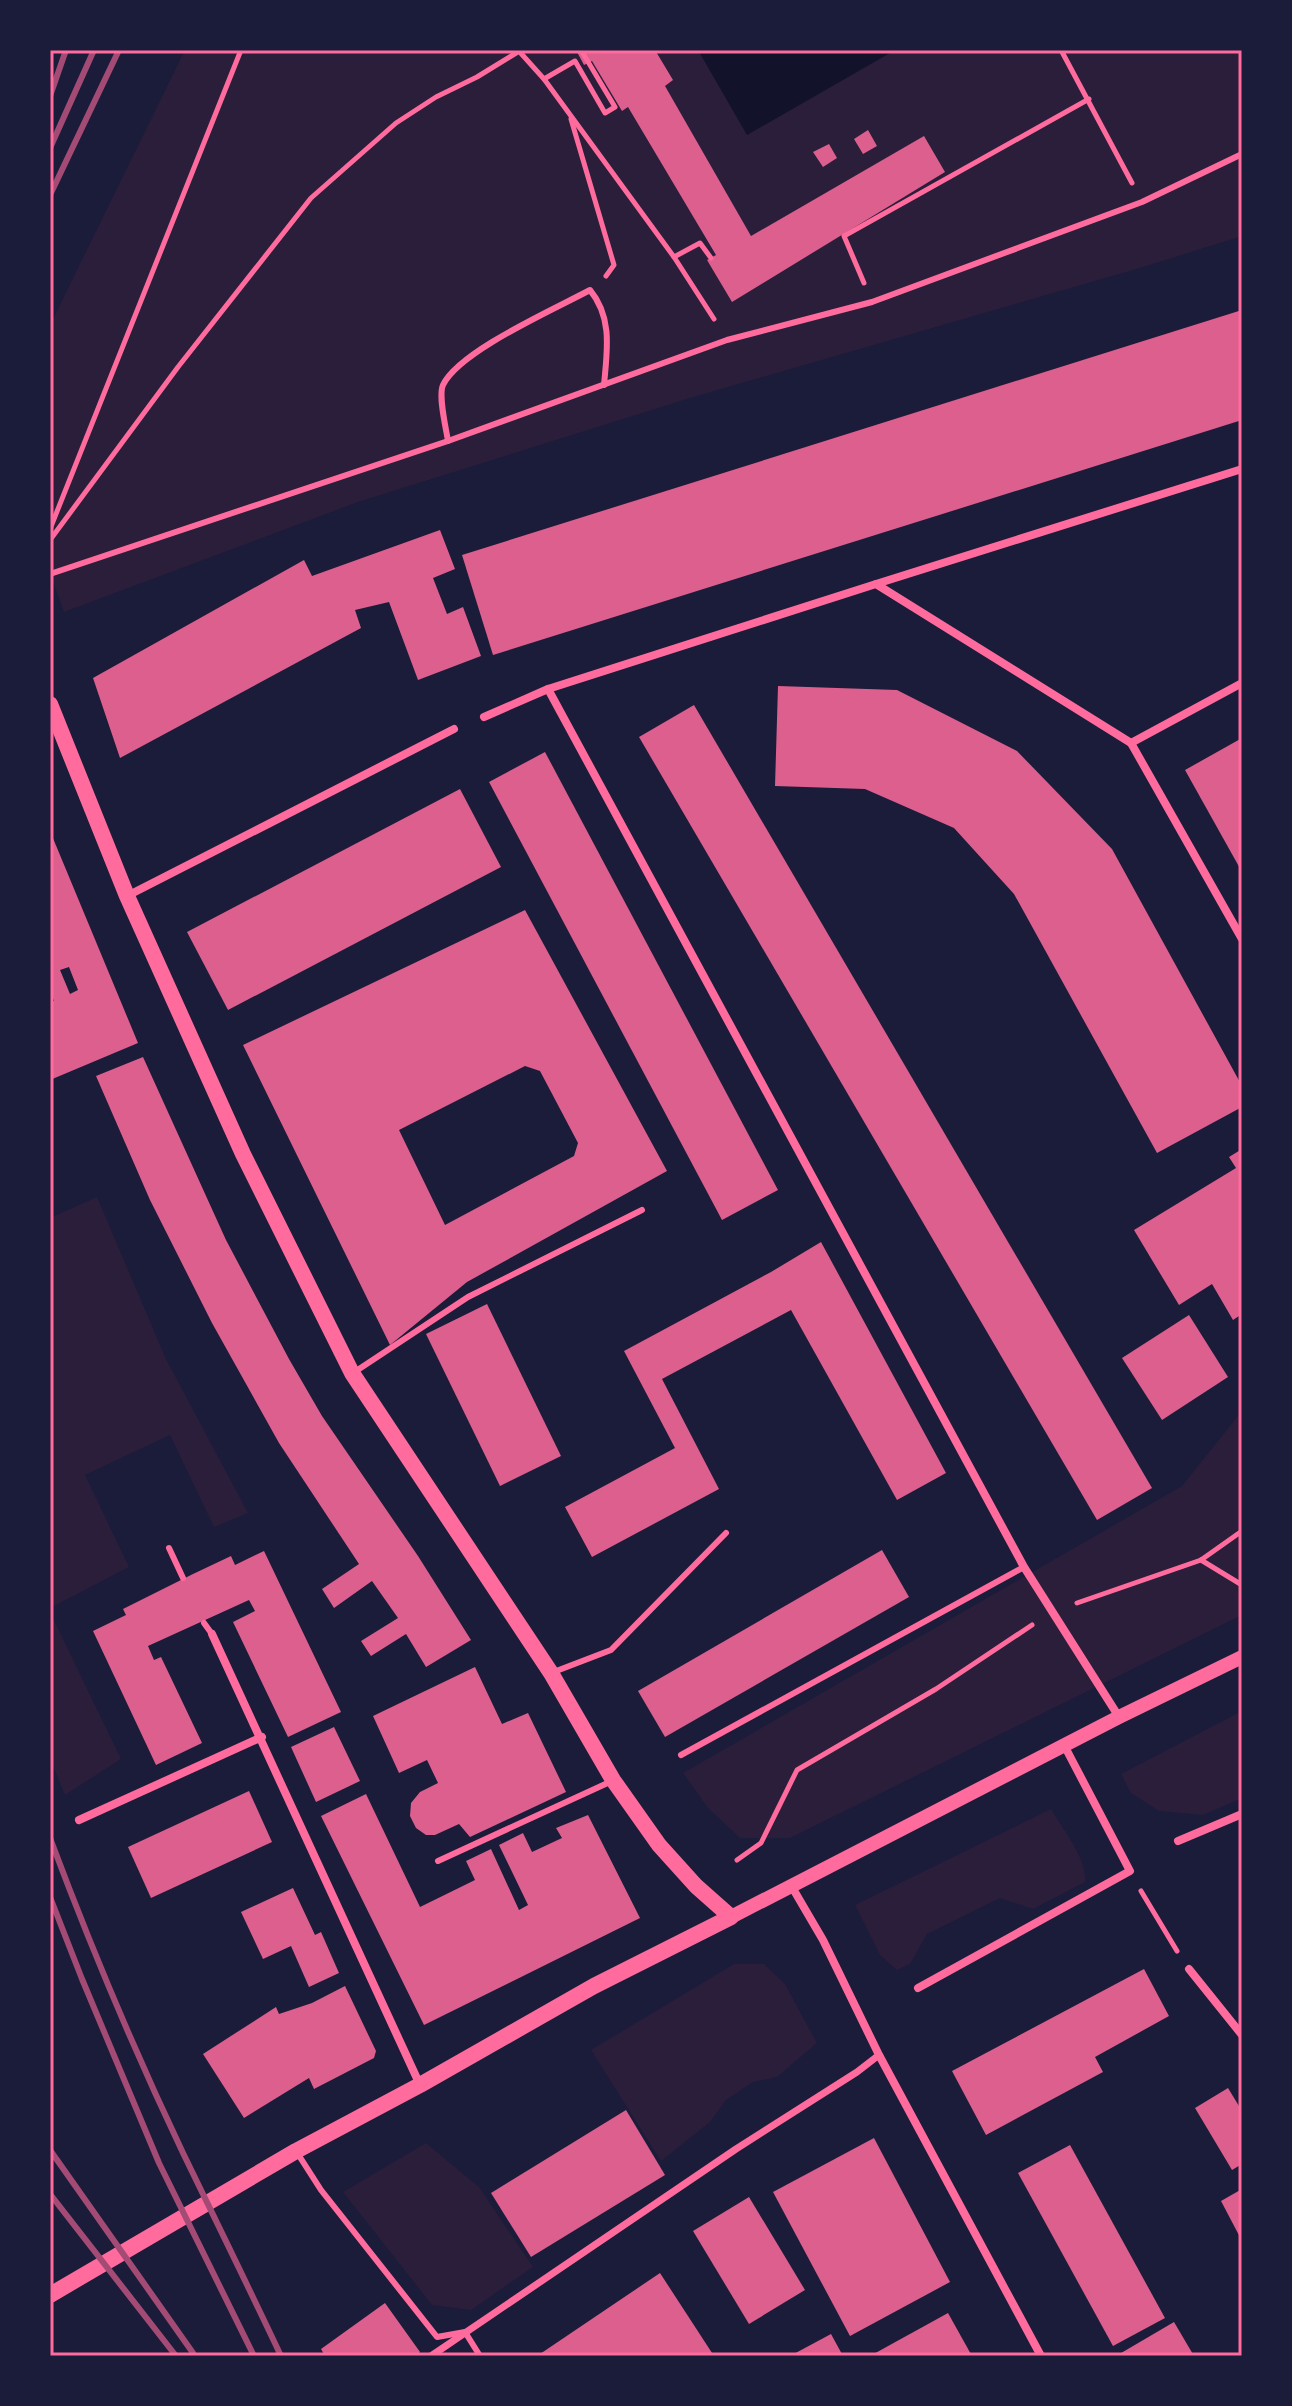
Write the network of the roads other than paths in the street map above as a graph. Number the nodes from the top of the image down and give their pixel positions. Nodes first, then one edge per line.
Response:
1 (1242, 154) edge
2 (604, 385) junction
3 (448, 441) junction
4 (1242, 469) edge
5 (50, 574) edge
6 (876, 584) junction
7 (1242, 683) edge
8 (548, 689) junction
9 (50, 704) edge
10 (484, 717) dead end
11 (454, 729) dead end
12 (1131, 743) junction
13 (127, 896) junction
14 (1242, 939) edge
15 (642, 1210) dead end
16 (352, 1373) junction
17 (726, 1533) dead end
18 (169, 1548) dead end
19 (1024, 1567) junction
20 (183, 1578) dead end
21 (204, 1623) dead end
22 (212, 1634) joint
23 (1242, 1657) edge
24 (551, 1673) junction
25 (1119, 1717) junction
26 (262, 1737) junction
27 (1064, 1745) junction
28 (681, 1755) dead end
29 (613, 1780) junction
30 (1242, 1814) edge
31 (79, 1820) dead end
32 (1178, 1841) dead end
33 (438, 1861) dead end
34 (792, 1887) junction
35 (731, 1917) junction
36 (1189, 1969) road end
37 (918, 1988) dead end
38 (1242, 2035) edge
39 (879, 2055) junction
40 (420, 2085) junction
41 (296, 2151) junction
42 (50, 2295) edge
43 (465, 2332) junction
44 (431, 2356) edge
45 (480, 2356) edge
46 (1041, 2356) edge

1 - 2 lane
2 - 3 lane
2 - 3 lane
3 - 5 lane
4 - 6 street
6 - 8 street
6 - 12 street
7 - 12 street
8 - 10 street
8 - 19 street
9 - 13 main road
11 - 13 street
12 - 14 street
13 - 16 main road
15 - 16 lane
16 - 24 main road
17 - 24 lane
18 - 20 lane
19 - 25 street
19 - 28 lane
21 - 22 lane
22 - 26 street
23 - 25 street
24 - 29 main road
25 - 27 street
26 - 31 street
26 - 40 street
27 - 34 street
27 - 37 street
29 - 33 lane
29 - 35 main road
30 - 32 street
34 - 35 street
34 - 39 street
35 - 40 main road
36 - 38 street
39 - 43 street
39 - 46 street
40 - 41 main road
41 - 42 main road
41 - 43 lane
43 - 44 street
43 - 45 lane

